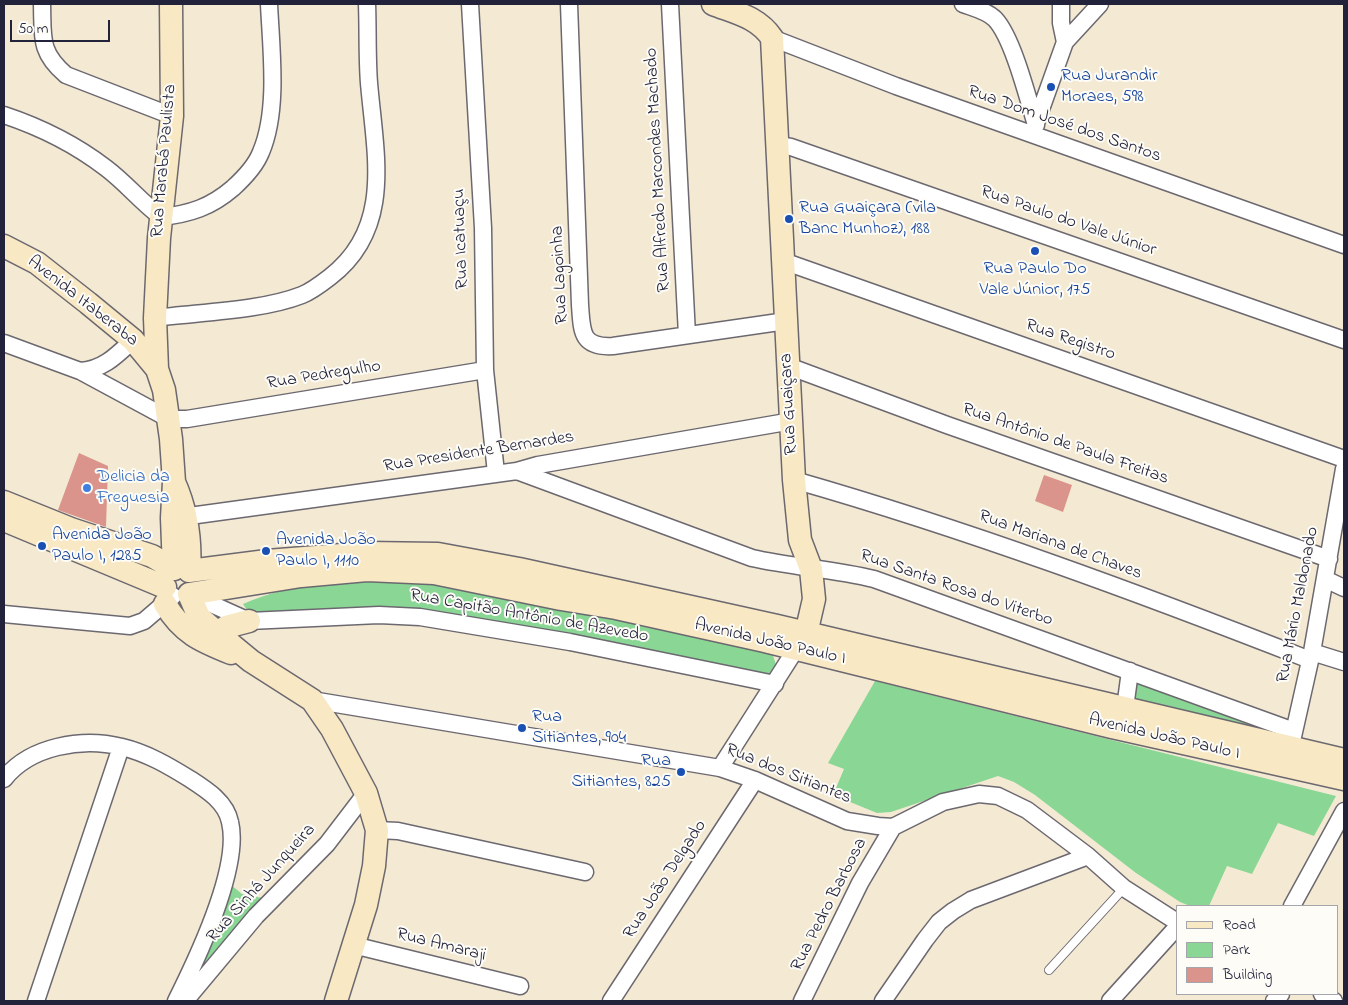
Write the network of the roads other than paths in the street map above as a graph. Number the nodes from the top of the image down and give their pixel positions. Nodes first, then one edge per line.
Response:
1 (42, 4) edge
2 (171, 4) edge
3 (269, 4) edge
4 (367, 4) edge
5 (470, 4) edge
6 (569, 4) edge
7 (670, 4) edge
8 (713, 4) edge
9 (963, 4) edge
10 (1061, 4) edge
11 (1100, 4) edge
12 (772, 38) junction
13 (1065, 42) junction
14 (4, 115) edge
15 (172, 116) junction
16 (1035, 130) junction
17 (777, 145) junction
18 (161, 217) junction
19 (1344, 245) edge
20 (4, 246) edge
21 (784, 261) junction
22 (156, 318) junction
23 (786, 321) junction
24 (687, 335) junction
25 (133, 340) junction
26 (1344, 340) edge
27 (4, 343) edge
28 (112, 359) junction
29 (788, 366) junction
30 (158, 369) junction
31 (485, 370) junction
32 (80, 371) junction
33 (114, 391) junction
34 (169, 420) junction
35 (792, 421) junction
36 (1344, 459) edge
37 (1344, 469) edge
38 (517, 471) junction
39 (496, 473) junction
40 (794, 480) junction
41 (4, 502) edge
42 (179, 518) junction
43 (4, 520) edge
44 (1340, 522) edge
45 (1329, 559) junction
46 (811, 569) junction
47 (1325, 579) junction
48 (176, 587) junction
49 (1344, 588) edge
50 (4, 614) edge
51 (250, 621) junction
52 (224, 638) junction
53 (800, 641) junction
54 (1311, 656) junction
55 (251, 661) junction
56 (1344, 662) edge
57 (1130, 671) junction
58 (775, 684) junction
59 (312, 700) junction
60 (1125, 708) junction
61 (1292, 740) junction
62 (121, 747) junction
63 (1231, 754) junction
64 (1344, 760) edge
65 (720, 768) junction
66 (4, 779) edge
67 (1344, 779) edge
68 (755, 780) junction
69 (366, 793) junction
70 (1344, 811) edge
71 (893, 827) junction
72 (377, 830) junction
73 (1088, 856) junction
74 (585, 872) dead end
75 (1124, 888) junction
76 (1293, 905) edge
77 (1176, 921) edge
78 (1176, 928) edge
79 (353, 945) junction
80 (1049, 970) dead end
81 (520, 986) dead end
82 (36, 1001) edge
83 (176, 1001) edge
84 (185, 1001) edge
85 (336, 1001) edge
86 (611, 1001) edge
87 (802, 1001) edge
88 (883, 1001) edge
89 (1110, 1001) edge

1 - 15 street
2 - 15 main road, Rua Marabá Paulista
3 - 18 street
4 - 22 street
5 - 31 street, Rua Icatuaçu
6 - 24 street, Rua Lagoinha
7 - 24 street, Rua Alfredo Marcondes Machado
8 - 12 main road
9 - 16 street
10 - 13 street
11 - 13 street
12 - 16 street, Rua Dom José dos Santos
12 - 17 main road, Rua Guaiçara
13 - 16 street
14 - 18 street
15 - 18 main road, Rua Marabá Paulista
16 - 19 street, Rua Dom José dos Santos
17 - 21 main road, Rua Guaiçara
17 - 26 street, Rua Paulo do Vale Júnior
18 - 22 main road, Rua Marabá Paulista
20 - 25 main road, Avenida Itaberaba
21 - 23 main road, Rua Guaiçara
21 - 36 street, Rua Registro
22 - 25 main road
22 - 30 main road, Rua Marabá Paulista
23 - 24 street, Rua Lagoinha
23 - 29 main road, Rua Guaiçara
25 - 28 street
25 - 30 main road, Avenida Itaberaba
27 - 32 street
28 - 32 street
28 - 33 street
29 - 35 main road, Rua Guaiçara
29 - 45 street, Rua Antônio de Paula Freitas
30 - 34 main road, Avenida Itaberaba
31 - 34 street, Rua Pedregulho
31 - 39 street, Rua Icatuaçu
32 - 33 street
33 - 34 street
34 - 42 main road, Avenida Itaberaba
35 - 38 street, Rua Presidente Bernardes
35 - 40 main road, Rua Guaiçara
37 - 44 street, Rua Mário Maldonado
38 - 39 street, Rua Presidente Bernardes
38 - 46 street, Rua Santa Rosa do Viterbo
39 - 42 street, Rua Presidente Bernardes
40 - 46 main road, Rua Guaiçara
40 - 54 street, Rua Mariana de Chaves
41 - 48 main road
42 - 48 main road, Avenida Itaberaba
43 - 48 main road
44 - 45 street, Rua Mário Maldonado
45 - 47 street, Rua Mário Maldonado
46 - 53 main road, Rua Guaiçara
46 - 57 street, Rua Santa Rosa do Viterbo
47 - 49 street
47 - 54 street, Rua Mário Maldonado
48 - 50 street
48 - 51 street, Rua Capitão Antônio de Azevedo
48 - 52 main road, Avenida Itaberaba
48 - 53 main road, Avenida João Paulo I
48 - 55 main road, Avenida Itaberaba
51 - 52 main road
51 - 58 street, Rua Capitão Antônio de Azevedo
52 - 55 main road, Avenida Itaberaba
53 - 58 street, Rua Guaiçara
53 - 60 main road, Avenida João Paulo I
53 - 63 main road, Avenida João Paulo I
54 - 56 street, Rua Mariana de Chaves
54 - 61 street, Rua Mário Maldonado
55 - 59 main road, Avenida Itaberaba
57 - 60 street
57 - 61 street, Rua Santa Rosa do Viterbo
58 - 65 street, Rua Guaiçara
59 - 65 street, Rua dos Sitiantes
59 - 69 main road, Avenida Itaberaba
60 - 61 main road, Avenida João Paulo I
61 - 63 main road
61 - 64 main road, Avenida João Paulo I
62 - 66 street
62 - 82 street
62 - 83 street
63 - 67 main road, Avenida João Paulo I
65 - 68 street, Rua dos Sitiantes
68 - 71 street, Rua dos Sitiantes
68 - 86 street, Rua João Delgado
69 - 72 main road, Avenida Itaberaba
69 - 84 street, Rua Sinhá Junqueira
70 - 76 street
71 - 73 street
71 - 87 street, Rua Pedro Barbosa
72 - 74 street
72 - 79 main road, Avenida Itaberaba
73 - 75 street
73 - 88 street
75 - 77 street
75 - 80 lane
78 - 89 street
79 - 81 street, Rua Amaraji
79 - 85 main road, Avenida Itaberaba

